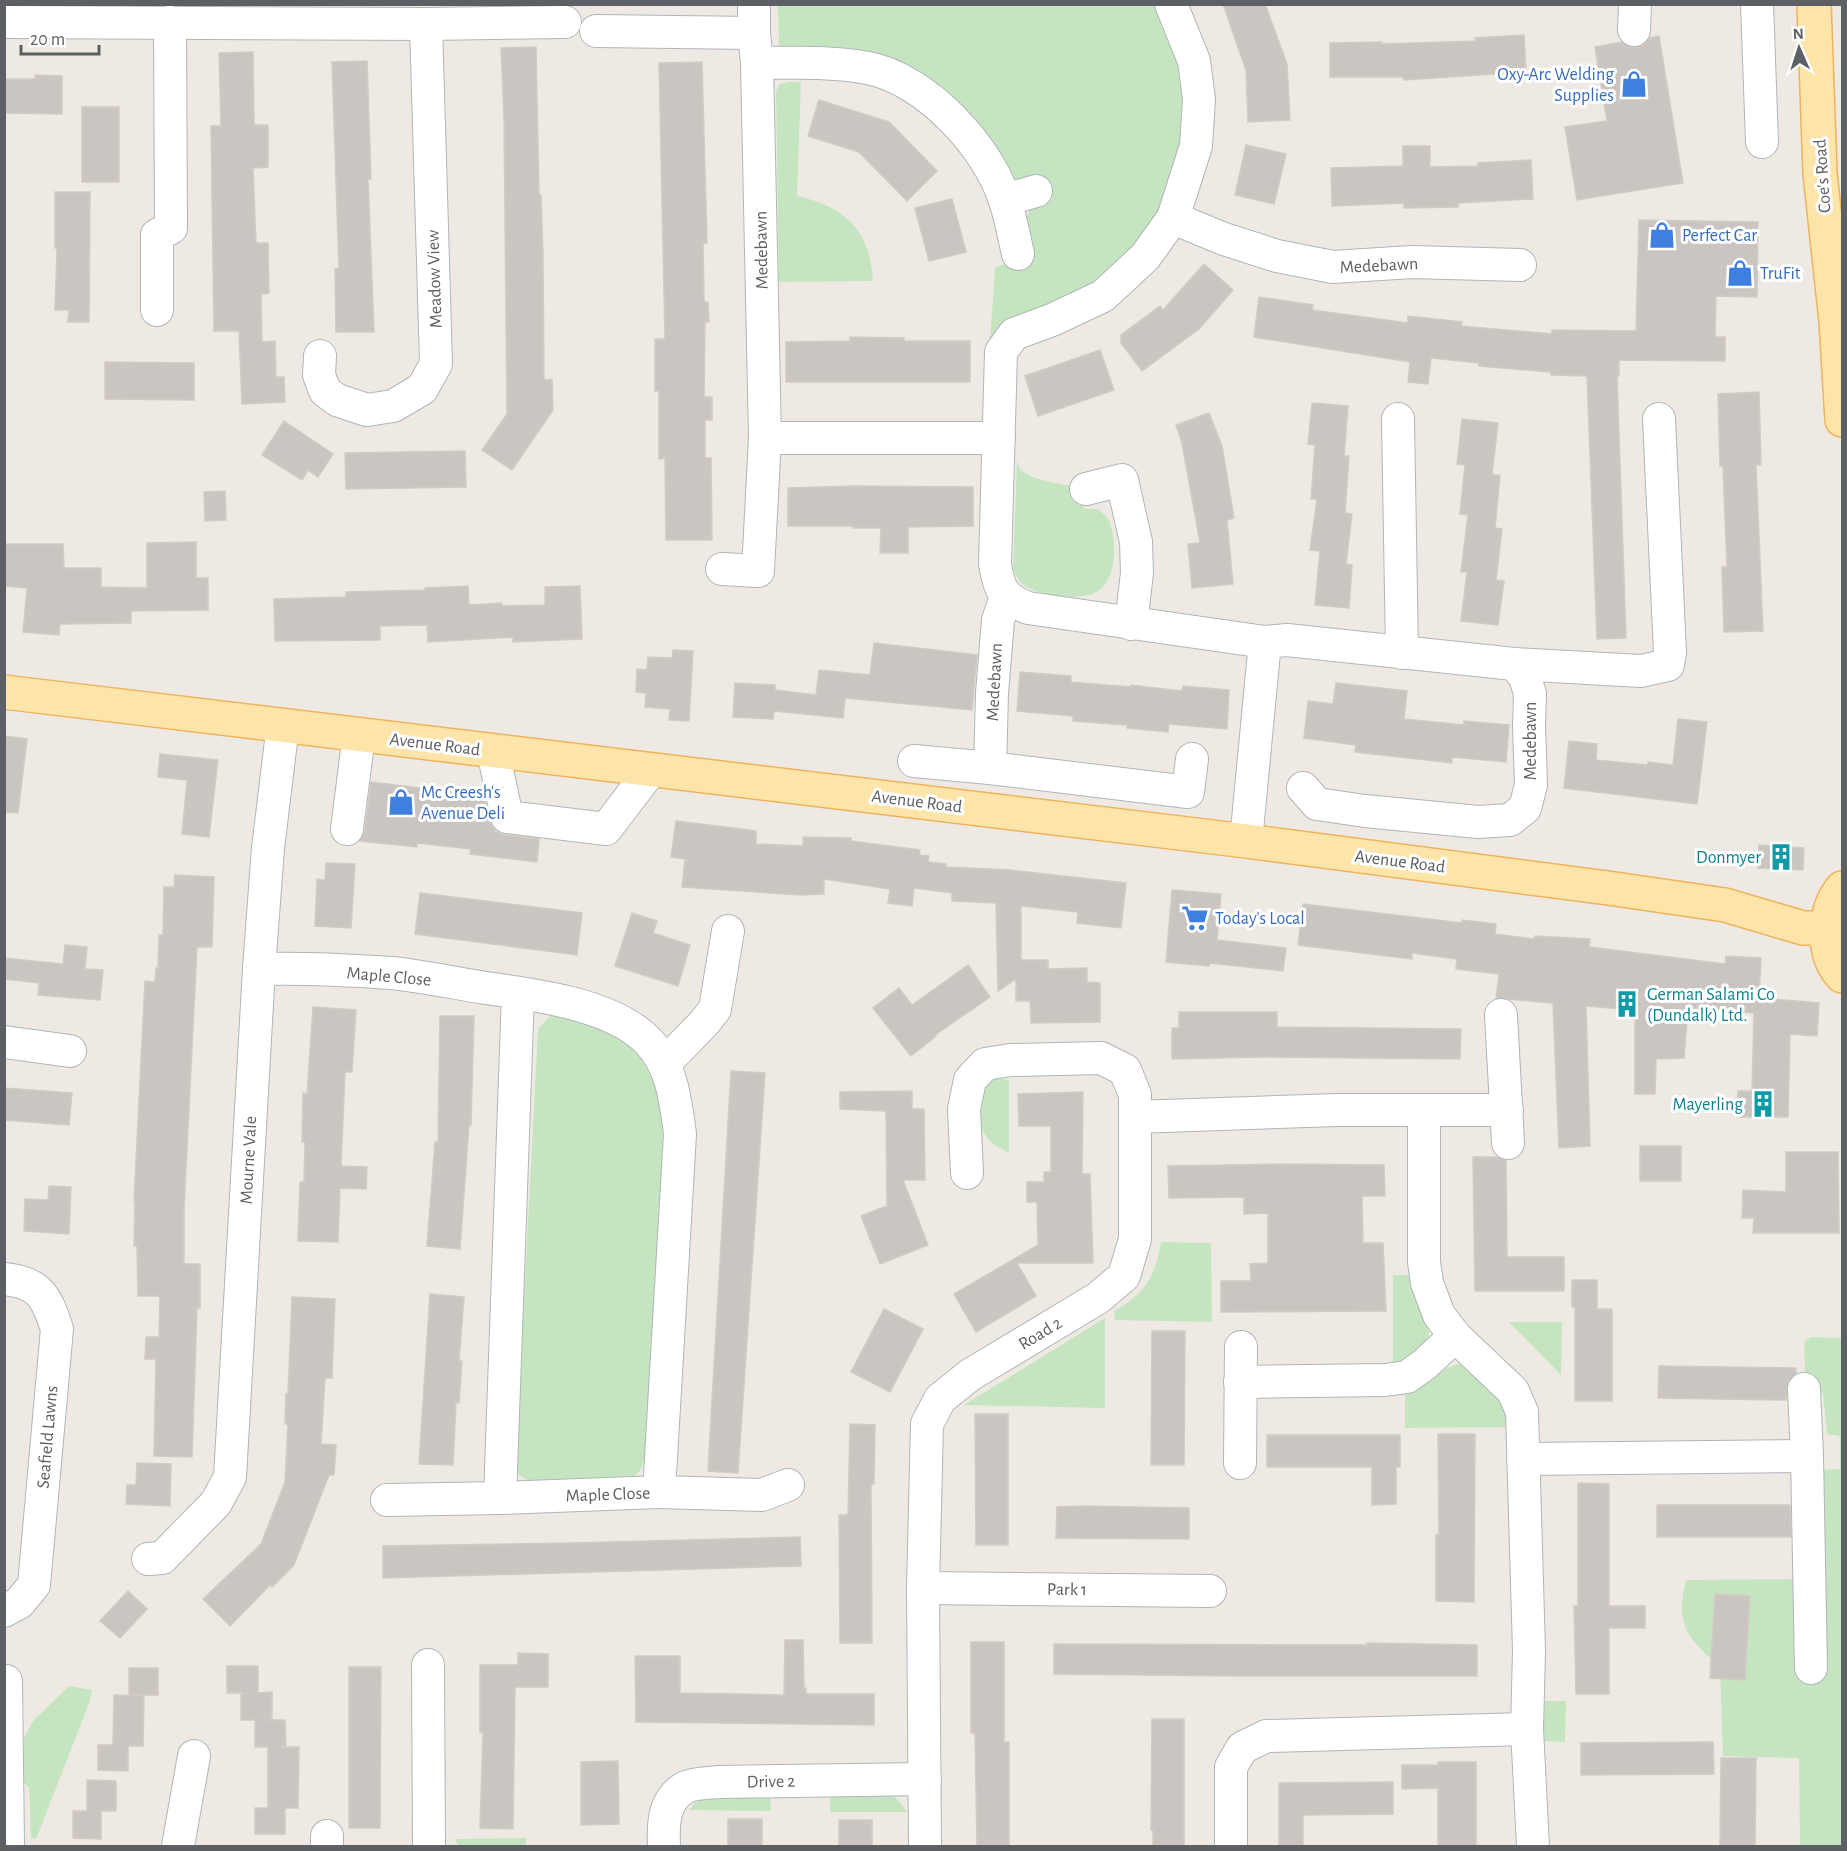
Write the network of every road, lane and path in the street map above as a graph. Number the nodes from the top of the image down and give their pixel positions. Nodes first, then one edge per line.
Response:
1 (1171, 4) edge
2 (1757, 4) edge
3 (1814, 4) edge
4 (4, 22) edge
5 (170, 22) junction
6 (564, 22) dead end
7 (426, 24) junction
8 (596, 31) dead end
9 (755, 34) edge
10 (1762, 142) dead end
11 (1036, 191) dead end
12 (1005, 200) junction
13 (1173, 218) junction
14 (1018, 254) dead end
15 (1520, 265) dead end
16 (157, 310) dead end
17 (320, 356) dead end
18 (1659, 418) dead end
19 (1398, 419) dead end
20 (1842, 420) edge
21 (765, 438) junction
22 (999, 438) junction
23 (1086, 489) dead end
24 (722, 569) dead end
25 (1006, 597) junction
26 (1131, 624) junction
27 (1265, 642) junction
28 (1402, 653) junction
29 (1514, 664) junction
30 (4, 692) edge
31 (283, 725) junction
32 (359, 735) junction
33 (493, 751) junction
34 (1192, 759) dead end
35 (914, 761) dead end
36 (990, 768) junction
37 (651, 770) junction
38 (1303, 788) dead end
39 (347, 829) dead end
40 (1246, 841) junction
41 (1842, 888) edge
42 (1827, 928) junction
43 (728, 931) dead end
44 (259, 969) junction
45 (1842, 976) edge
46 (518, 993) junction
47 (1501, 1016) dead end
48 (4, 1042) edge
49 (70, 1052) dead end
50 (664, 1064) junction
51 (1507, 1110) junction
52 (1424, 1111) junction
53 (1135, 1117) junction
54 (1508, 1143) dead end
55 (967, 1173) dead end
56 (4, 1279) edge
57 (1455, 1336) junction
58 (1240, 1347) dead end
59 (1240, 1382) junction
60 (1804, 1389) dead end
61 (1807, 1456) junction
62 (1523, 1459) junction
63 (1239, 1464) dead end
64 (788, 1485) dead end
65 (659, 1492) junction
66 (500, 1498) junction
67 (387, 1500) dead end
68 (148, 1559) dead end
69 (923, 1588) junction
70 (1210, 1591) dead end
71 (4, 1611) edge
72 (428, 1665) dead end
73 (1811, 1668) dead end
74 (6, 1681) dead end
75 (1527, 1729) junction
76 (194, 1756) dead end
77 (925, 1779) junction
78 (8, 1846) edge
79 (178, 1846) edge
80 (429, 1846) edge
81 (664, 1846) edge
82 (925, 1846) edge
83 (1231, 1846) edge
84 (1533, 1846) edge

1 - 13 street
2 - 10 street
3 - 20 main road, Coe's Road
4 - 5 street
5 - 7 street
5 - 16 street
6 - 7 street
7 - 17 street, Meadow View
8 - 9 street
9 - 12 street
9 - 21 street, Medebawn
11 - 12 street
12 - 14 street
13 - 15 street, Medebawn
13 - 22 street
18 - 29 street
19 - 28 street
21 - 22 street
21 - 24 street, Medebawn
22 - 25 street
23 - 26 street
25 - 26 street
25 - 36 street, Medebawn
26 - 27 street
27 - 28 street
27 - 40 street
28 - 29 street
29 - 38 street, Medebawn
30 - 31 main road, Avenue Road
31 - 32 main road, Avenue Road
31 - 44 street, Mourne Vale
32 - 33 main road, Avenue Road
32 - 39 street
33 - 37 main road, Avenue Road
33 - 37 street
34 - 36 street
35 - 36 street
37 - 40 main road, Avenue Road
40 - 42 main road, Avenue Road
41 - 42 main road
42 - 45 main road
43 - 50 street
44 - 46 street, Maple Close
44 - 68 street, Mourne Vale
46 - 50 street, Maple Close
46 - 66 street
47 - 51 street
48 - 49 street
50 - 65 street, Maple Close
51 - 52 street
51 - 54 street
52 - 53 street
52 - 57 street
53 - 55 street, Road 2
53 - 69 street, Road 2
56 - 71 street, Seafield Lawns
57 - 59 street
57 - 62 street
58 - 59 street
59 - 63 street
60 - 61 street
61 - 62 street
61 - 73 street
62 - 75 street
64 - 65 street
65 - 66 street, Maple Close
66 - 67 street, Maple Close
69 - 70 street, Park 1
69 - 77 street, Road 2
72 - 80 street
74 - 78 street
75 - 83 street
75 - 84 street
76 - 79 street
77 - 81 street, Drive 2
77 - 82 street, Road 2

